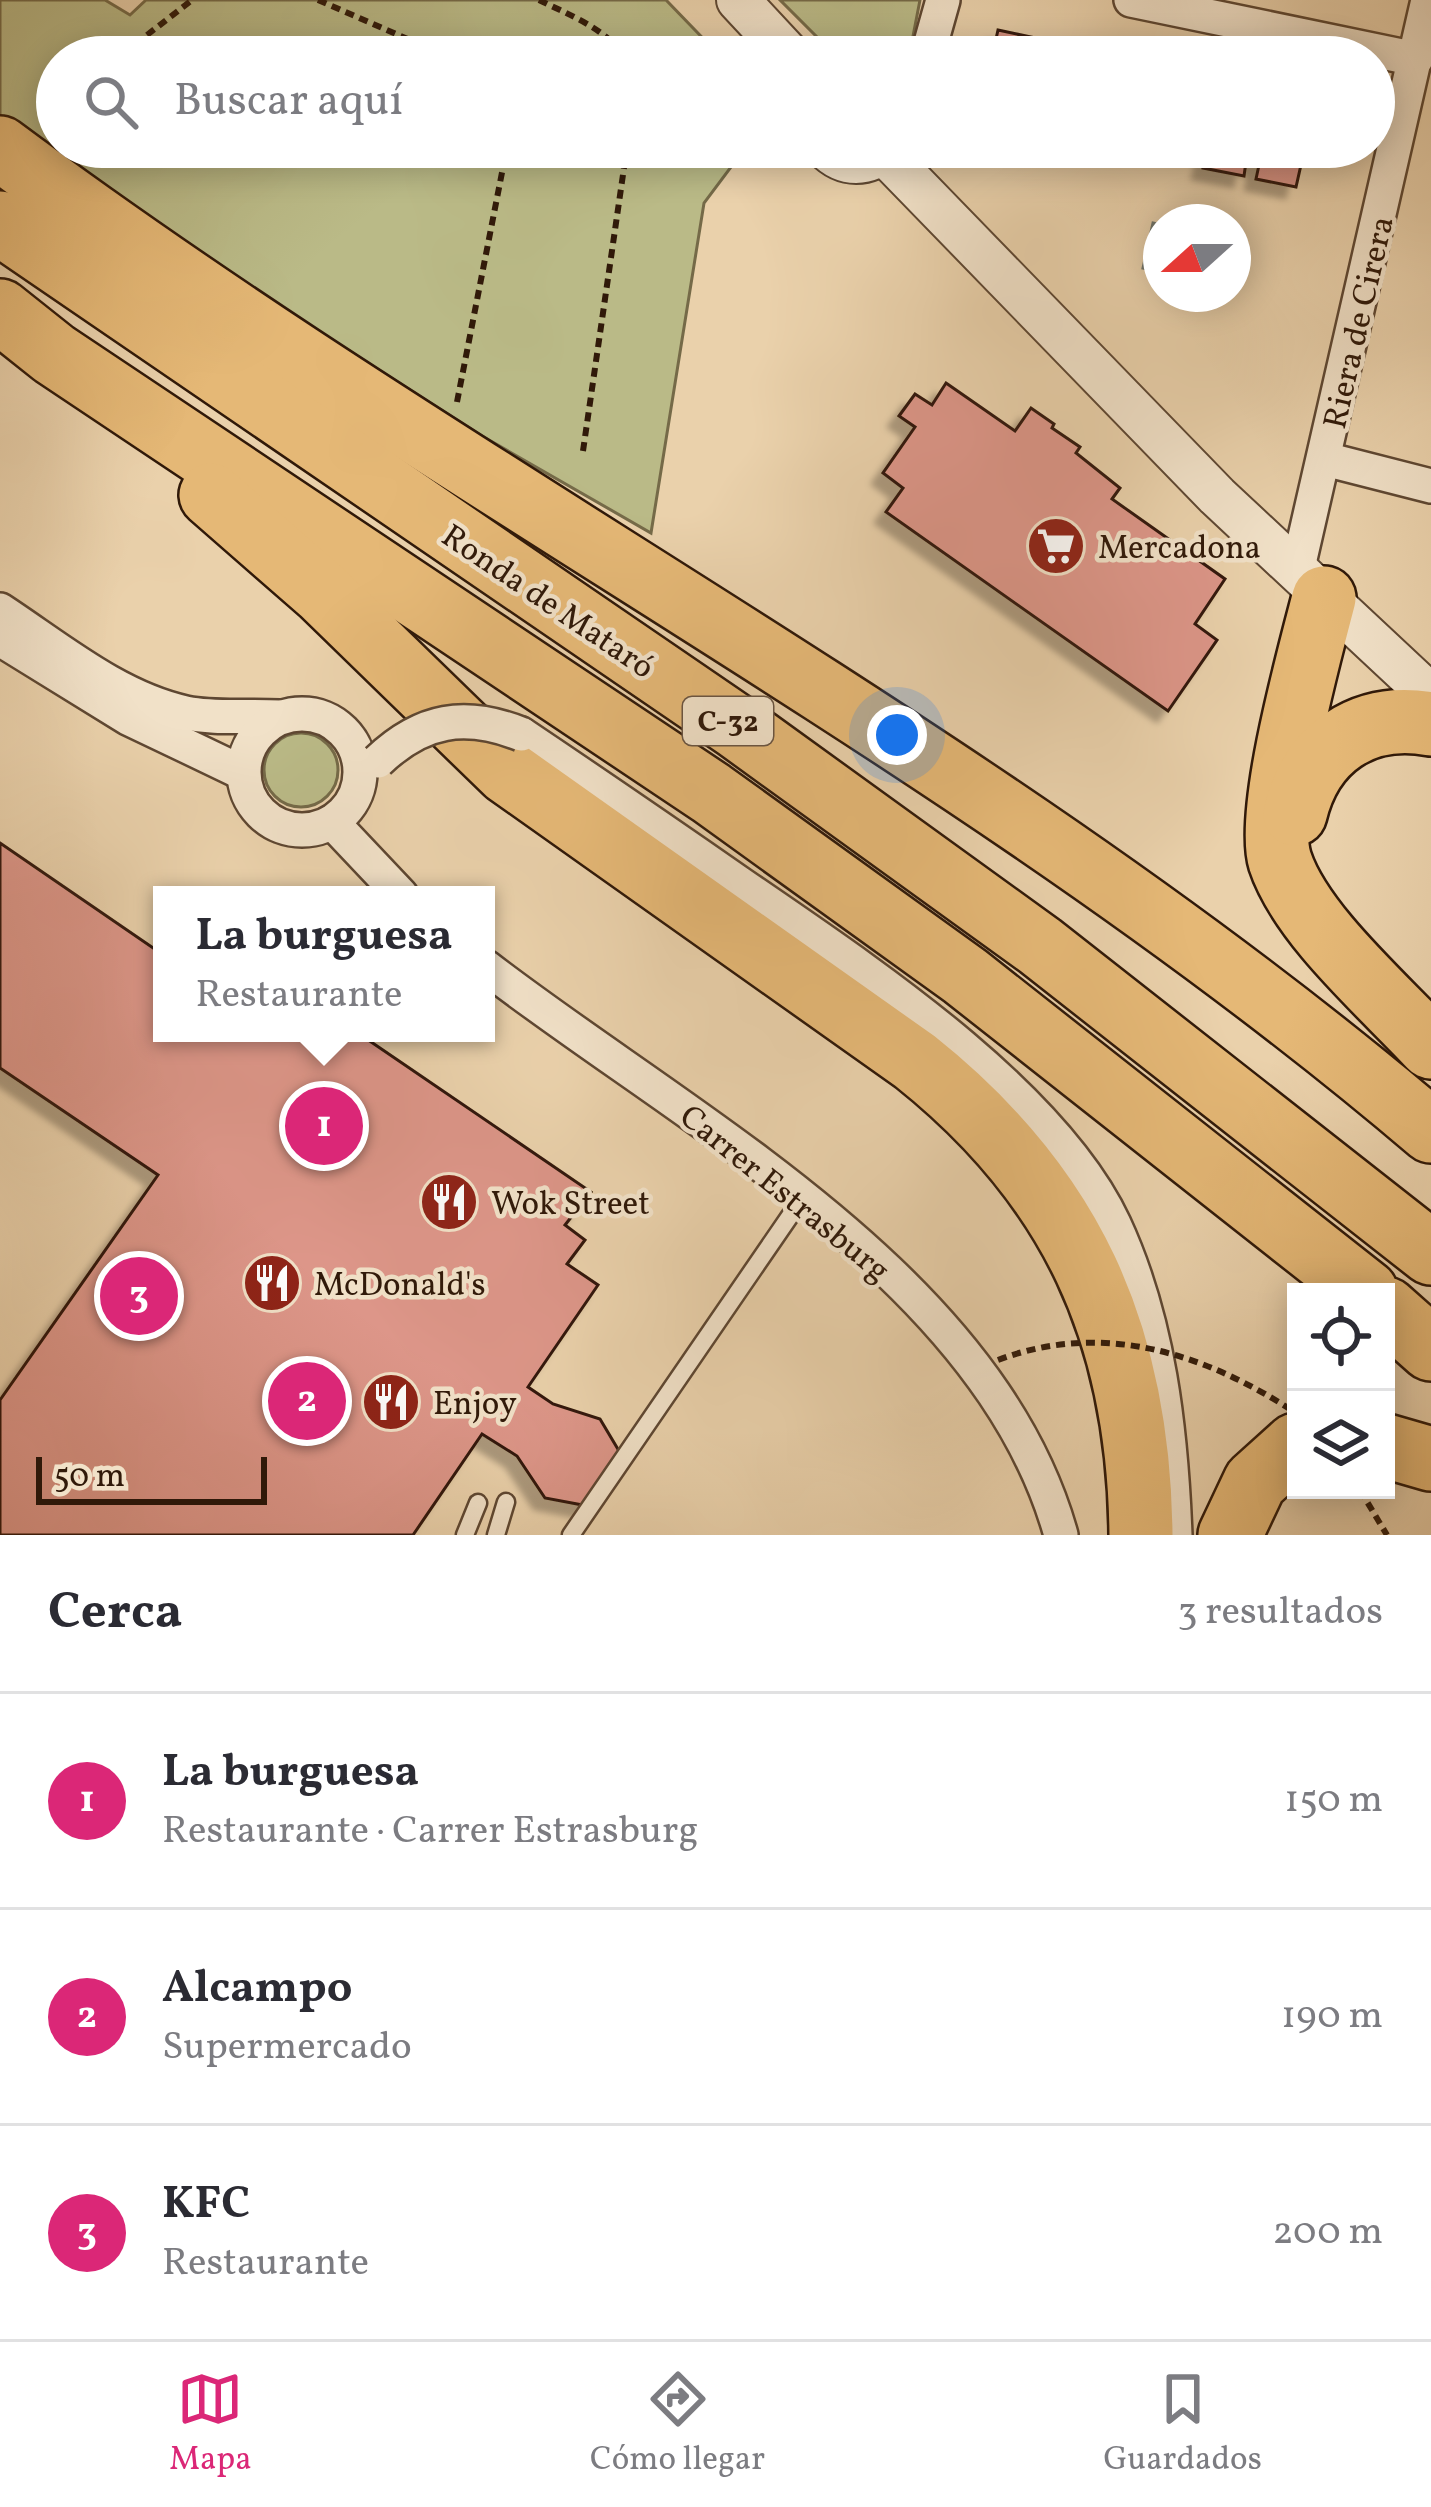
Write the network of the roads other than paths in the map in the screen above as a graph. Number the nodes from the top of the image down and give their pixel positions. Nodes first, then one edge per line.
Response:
1 (738, 0) edge
2 (943, 0) edge
3 (1131, 0) edge
4 (1428, 0) edge
5 (771, 36) edge
6 (933, 36) edge
7 (1308, 36) edge
8 (1395, 54) edge
9 (1416, 58) junction
10 (0, 148) edge
11 (1395, 150) edge
12 (903, 168) edge
13 (1391, 168) edge
14 (0, 223) edge
15 (0, 311) edge
16 (53, 353) junction
17 (1325, 458) junction
18 (1431, 486) edge
19 (1310, 585) junction
20 (0, 610) edge
21 (0, 640) edge
22 (1431, 696) edge
23 (279, 717) junction
24 (1431, 724) edge
25 (737, 728) junction
26 (369, 769) junction
27 (243, 773) junction
28 (332, 822) junction
29 (392, 886) edge
30 (495, 974) edge
31 (1414, 1028) edge
32 (1431, 1131) edge
33 (803, 1198) junction
34 (1431, 1212) edge
35 (1431, 1253) edge
36 (1355, 1283) edge
37 (1395, 1317) edge
38 (1431, 1348) edge
39 (1395, 1427) edge
40 (1431, 1437) edge
41 (1395, 1449) edge
42 (1287, 1453) edge
43 (1431, 1459) edge
44 (1287, 1494) edge
45 (506, 1502) dead end
46 (478, 1503) dead end
47 (465, 1535) edge
48 (496, 1535) edge
49 (571, 1535) edge
50 (1061, 1535) edge
51 (1141, 1535) edge
52 (1175, 1535) edge
53 (1230, 1535) edge
54 (1270, 1535) edge

1 - 5 street
2 - 6 street
3 - 7 street
4 - 9 street, Riera de Cirera
8 - 9 street
9 - 11 street, Riera de Cirera
10 - 32 highway
12 - 19 street
13 - 17 street, Riera de Cirera
14 - 25 highway, Ronda de Mataró / C-32
15 - 16 highway, C-32
16 - 36 highway, C-32
16 - 51 highway
17 - 18 street
17 - 19 street, Riera de Cirera
19 - 22 street
19 - 31 highway
20 - 23 street
21 - 27 street
23 - 26 street
23 - 27 street
24 - 31 highway
25 - 34 highway
25 - 35 highway, Ronda de Mataró / C-32
26 - 28 street
26 - 52 street, bridge
27 - 28 street
28 - 29 street
30 - 33 street, Carrer Estrasburg
33 - 49 lane
33 - 50 street, Carrer Estrasburg
37 - 38 highway
39 - 40 highway
41 - 43 highway
42 - 53 highway
44 - 54 highway
45 - 48 lane
46 - 47 lane

